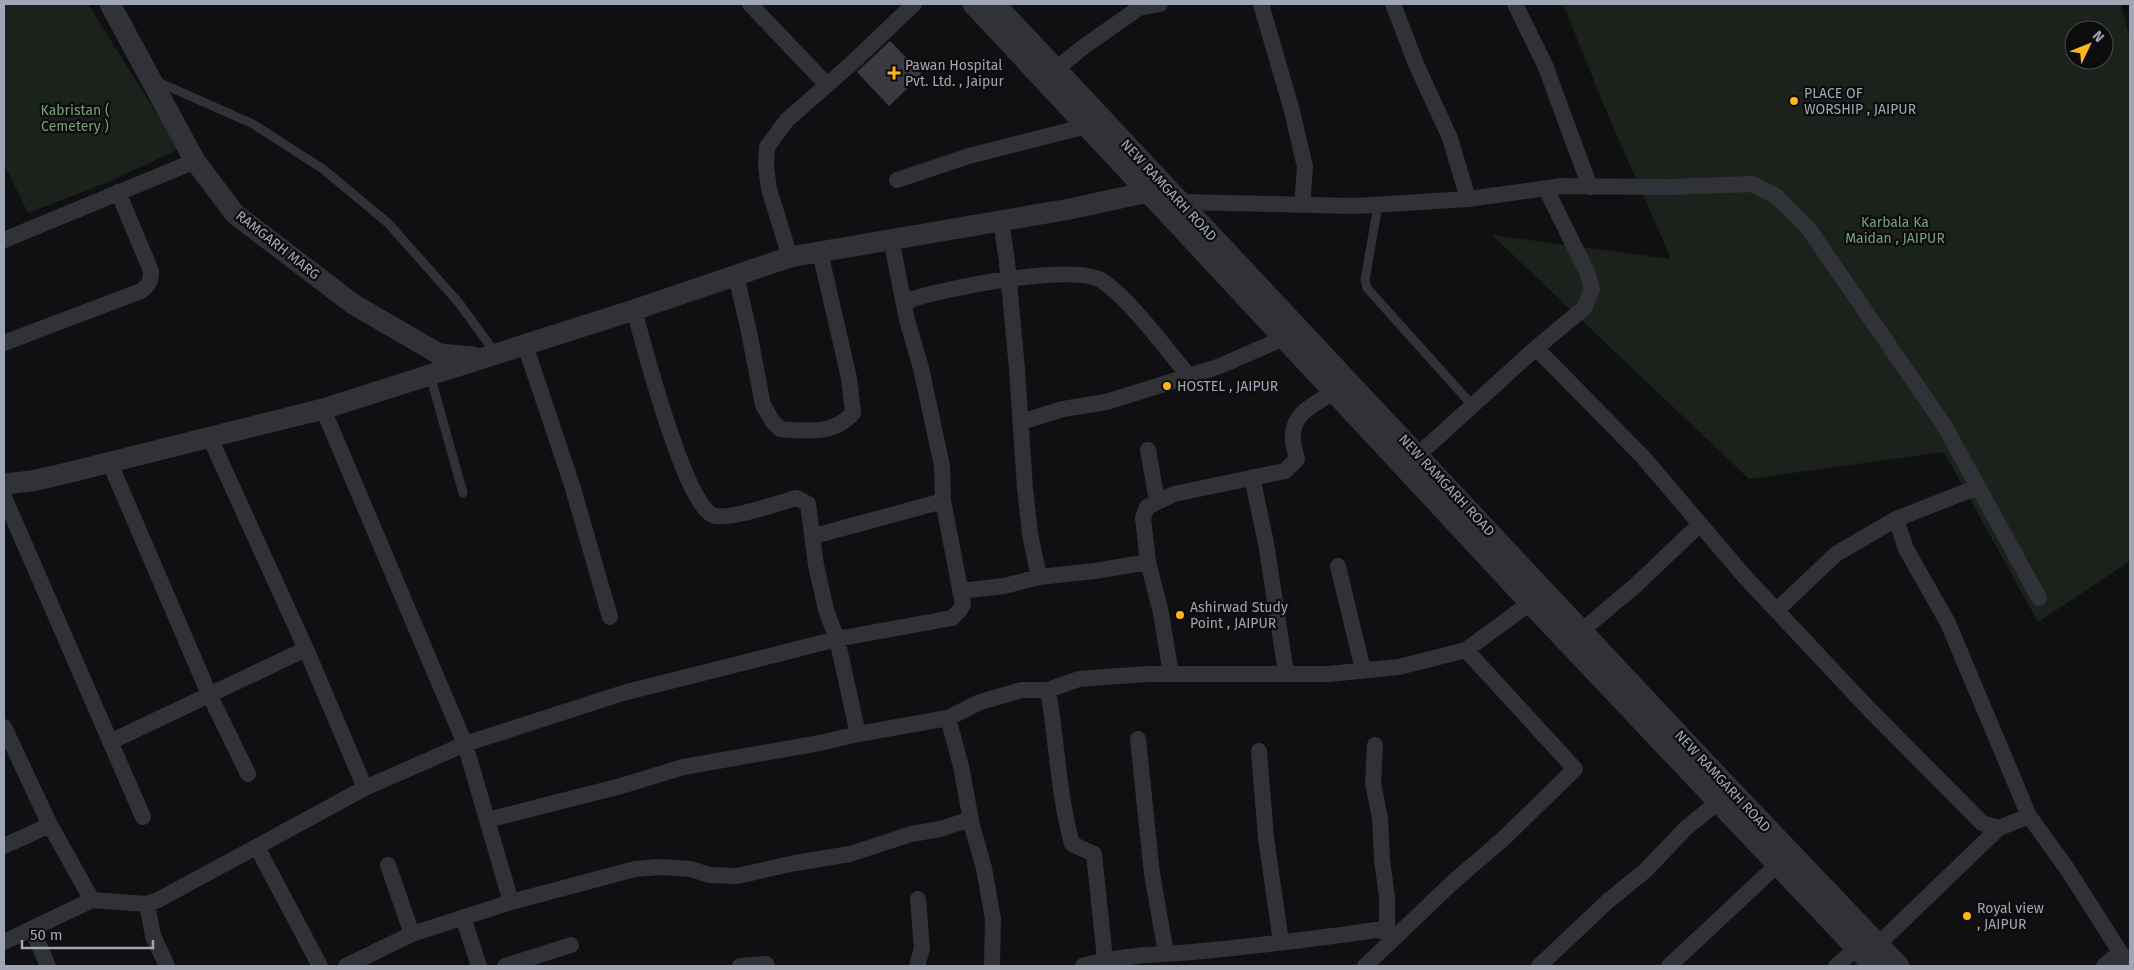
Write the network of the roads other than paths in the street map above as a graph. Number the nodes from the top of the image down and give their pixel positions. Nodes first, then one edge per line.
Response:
1 (110, 4) edge
2 (750, 4) edge
3 (914, 4) edge
4 (973, 4) edge
5 (994, 4) edge
6 (1160, 4) edge
7 (1261, 4) edge
8 (1393, 4) edge
9 (1515, 4) edge
10 (1137, 6) edge
11 (1056, 69) junction
12 (151, 79) junction
13 (827, 85) junction
14 (1087, 126) junction
15 (195, 161) junction
16 (897, 180) dead end
17 (1590, 187) junction
18 (1546, 189) junction
19 (118, 192) junction
20 (1148, 192) junction
21 (1468, 199) junction
22 (1181, 202) junction
23 (1302, 205) junction
24 (1378, 205) junction
25 (1001, 220) junction
26 (891, 239) junction
27 (4, 240) edge
28 (820, 252) junction
29 (790, 257) junction
30 (736, 276) junction
31 (1009, 278) junction
32 (904, 304) junction
33 (634, 310) junction
34 (1284, 338) junction
35 (4, 343) edge
36 (525, 344) junction
37 (1536, 348) junction
38 (489, 356) junction
39 (430, 375) junction
40 (1189, 376) junction
41 (1334, 392) junction
42 (1472, 405) junction
43 (324, 409) junction
44 (1021, 422) junction
45 (210, 438) junction
46 (1148, 450) dead end
47 (1418, 455) junction
48 (109, 461) junction
49 (1252, 478) junction
50 (4, 484) edge
51 (1978, 488) junction
52 (463, 493) dead end
53 (4, 497) edge
54 (943, 501) junction
55 (1157, 501) junction
56 (1896, 518) junction
57 (1700, 524) junction
58 (814, 536) junction
59 (1148, 562) junction
60 (1338, 566) dead end
61 (1039, 578) junction
62 (960, 591) junction
63 (2038, 598) dead end
64 (1530, 603) junction
65 (1776, 610) junction
66 (610, 616) dead end
67 (1575, 637) junction
68 (837, 639) junction
69 (306, 649) junction
70 (1466, 650) junction
71 (1364, 670) junction
72 (1286, 673) junction
73 (1171, 674) junction
74 (1048, 690) junction
75 (209, 694) junction
76 (948, 718) junction
77 (4, 727) edge
78 (858, 734) junction
79 (1138, 739) dead end
80 (110, 742) junction
81 (466, 744) junction
82 (1375, 745) dead end
83 (1259, 751) dead end
84 (248, 774) dead end
85 (365, 788) junction
86 (1718, 802) junction
87 (2029, 816) junction
88 (143, 817) dead end
89 (971, 819) junction
90 (487, 820) junction
91 (50, 825) junction
92 (1999, 828) junction
93 (4, 846) edge
94 (257, 847) junction
95 (388, 865) dead end
96 (1777, 865) junction
97 (918, 899) dead end
98 (92, 900) junction
99 (511, 902) junction
100 (147, 904) junction
101 (463, 918) junction
102 (32, 929) junction
103 (1393, 933) junction
104 (412, 934) junction
105 (4, 942) edge
106 (1281, 942) junction
107 (571, 945) dead end
108 (2120, 952) junction
109 (1166, 953) junction
110 (1868, 954) edge
111 (1105, 959) junction
112 (48, 966) edge
113 (167, 966) edge
114 (320, 966) edge
115 (346, 966) edge
116 (479, 966) edge
117 (505, 966) edge
118 (740, 966) edge
119 (767, 966) edge
120 (917, 966) edge
121 (992, 966) edge
122 (1083, 966) edge
123 (1365, 966) edge
124 (1538, 966) edge
125 (1669, 966) edge
126 (1836, 966) edge
127 (1899, 966) edge
128 (2104, 966) edge
129 (2129, 966) edge

1 - 12 street, RAMGARH MARG
2 - 13 street
3 - 13 street
4 - 14 street, NEW RAMGARH ROAD
5 - 11 street, NEW RAMGARH ROAD
6 - 10 street
7 - 23 street
8 - 21 street
9 - 17 street
10 - 11 street
11 - 22 street, NEW RAMGARH ROAD
12 - 15 street, RAMGARH MARG
12 - 38 lane
13 - 29 street
14 - 16 street
14 - 20 street, NEW RAMGARH ROAD
15 - 19 street
15 - 38 street, RAMGARH MARG
17 - 18 street
17 - 51 street
18 - 21 street
18 - 37 street
19 - 27 street
19 - 35 street
20 - 22 street
20 - 25 street
20 - 34 street, NEW RAMGARH ROAD
21 - 24 street
22 - 23 street
22 - 47 street, NEW RAMGARH ROAD
23 - 24 street
24 - 42 lane
25 - 26 street
25 - 31 street
26 - 28 street
26 - 32 street
28 - 29 street
28 - 30 street
29 - 30 street
30 - 33 street
31 - 32 street
31 - 40 street
31 - 44 street
32 - 54 street
33 - 36 street
33 - 58 street
34 - 40 street
34 - 41 street, NEW RAMGARH ROAD
36 - 38 street
36 - 66 street
37 - 42 street
37 - 57 street
38 - 39 street
39 - 43 street
39 - 52 lane
40 - 44 street
41 - 49 street
41 - 64 street, NEW RAMGARH ROAD
42 - 47 street
43 - 45 street
43 - 81 street
44 - 61 street
45 - 48 street
45 - 69 street
46 - 55 street
47 - 67 street, NEW RAMGARH ROAD
48 - 50 street
48 - 75 street
49 - 55 street
49 - 72 street
51 - 56 street
51 - 63 street
53 - 80 street
54 - 58 street
54 - 62 street
55 - 59 street
56 - 65 street
56 - 87 street
57 - 65 street
57 - 67 street
58 - 68 street
59 - 61 street
59 - 73 street
60 - 71 street
61 - 62 street
62 - 68 street
64 - 67 street, NEW RAMGARH ROAD
64 - 70 street
65 - 92 street
67 - 86 street, NEW RAMGARH ROAD
67 - 110 street, NEW RAMGARH ROAD
68 - 78 street
68 - 81 street
69 - 75 street
69 - 85 street
70 - 71 street
70 - 103 street
71 - 72 street
72 - 73 street
73 - 74 street
74 - 76 street
74 - 111 street
75 - 80 street
75 - 84 street
76 - 78 street
76 - 89 street
77 - 91 street
78 - 90 street
79 - 109 street
80 - 88 street
81 - 85 street
81 - 90 street
82 - 103 street
83 - 106 street
85 - 94 street
86 - 96 street, NEW RAMGARH ROAD
86 - 124 street
87 - 92 street
87 - 108 street
89 - 99 street
89 - 121 street
90 - 99 street
91 - 93 street
91 - 98 street
92 - 110 street
94 - 100 street
94 - 114 street
95 - 104 street
96 - 110 street, NEW RAMGARH ROAD
96 - 125 street
97 - 120 street
98 - 100 street
98 - 102 street
99 - 101 street
100 - 113 street
101 - 104 street
101 - 116 street
102 - 105 street
102 - 112 street
103 - 106 street
103 - 123 street
104 - 115 street
106 - 109 street
107 - 117 street
108 - 128 street
108 - 129 street
109 - 111 street
110 - 126 street
110 - 127 street, NEW RAMGARH ROAD
111 - 122 street
118 - 119 street

